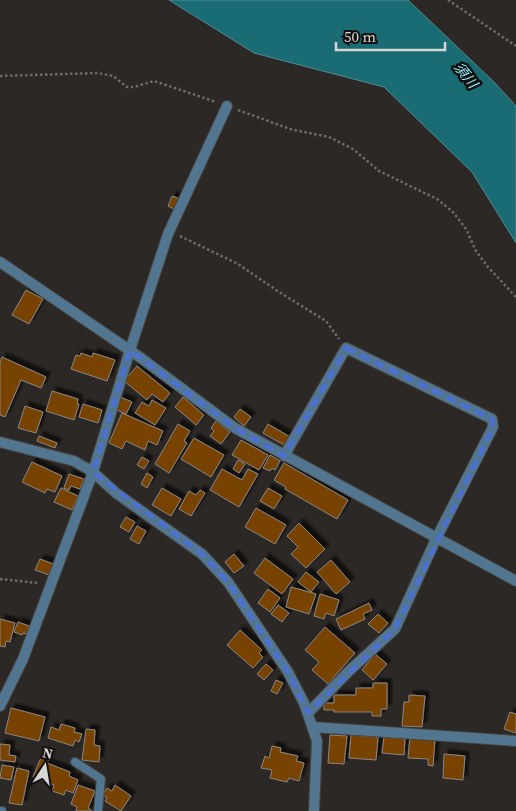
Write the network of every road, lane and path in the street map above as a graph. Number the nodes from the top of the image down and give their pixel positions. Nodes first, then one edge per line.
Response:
1 (448, 0) edge
2 (516, 46) edge
3 (0, 76) edge
4 (227, 106) junction
5 (170, 231) junction
6 (0, 262) edge
7 (516, 298) edge
8 (346, 348) junction
9 (130, 350) junction
10 (0, 442) edge
11 (284, 456) junction
12 (93, 472) junction
13 (436, 539) junction
14 (0, 579) edge
15 (516, 581) edge
16 (51, 585) junction
17 (0, 706) edge
18 (308, 713) junction
19 (313, 727) junction
20 (516, 741) edge
21 (76, 762) dead end
22 (98, 811) edge
23 (314, 811) edge

1 - 2 path
3 - 4 path
4 - 5 street
4 - 7 path
5 - 8 path
5 - 9 street
6 - 9 street
8 - 11 street
8 - 13 street
9 - 11 street
9 - 12 street
10 - 12 street
11 - 13 street
12 - 16 street
12 - 18 street
13 - 15 street
13 - 18 street
14 - 16 path
16 - 17 street
18 - 19 street
19 - 20 street
19 - 23 street
21 - 22 lane

